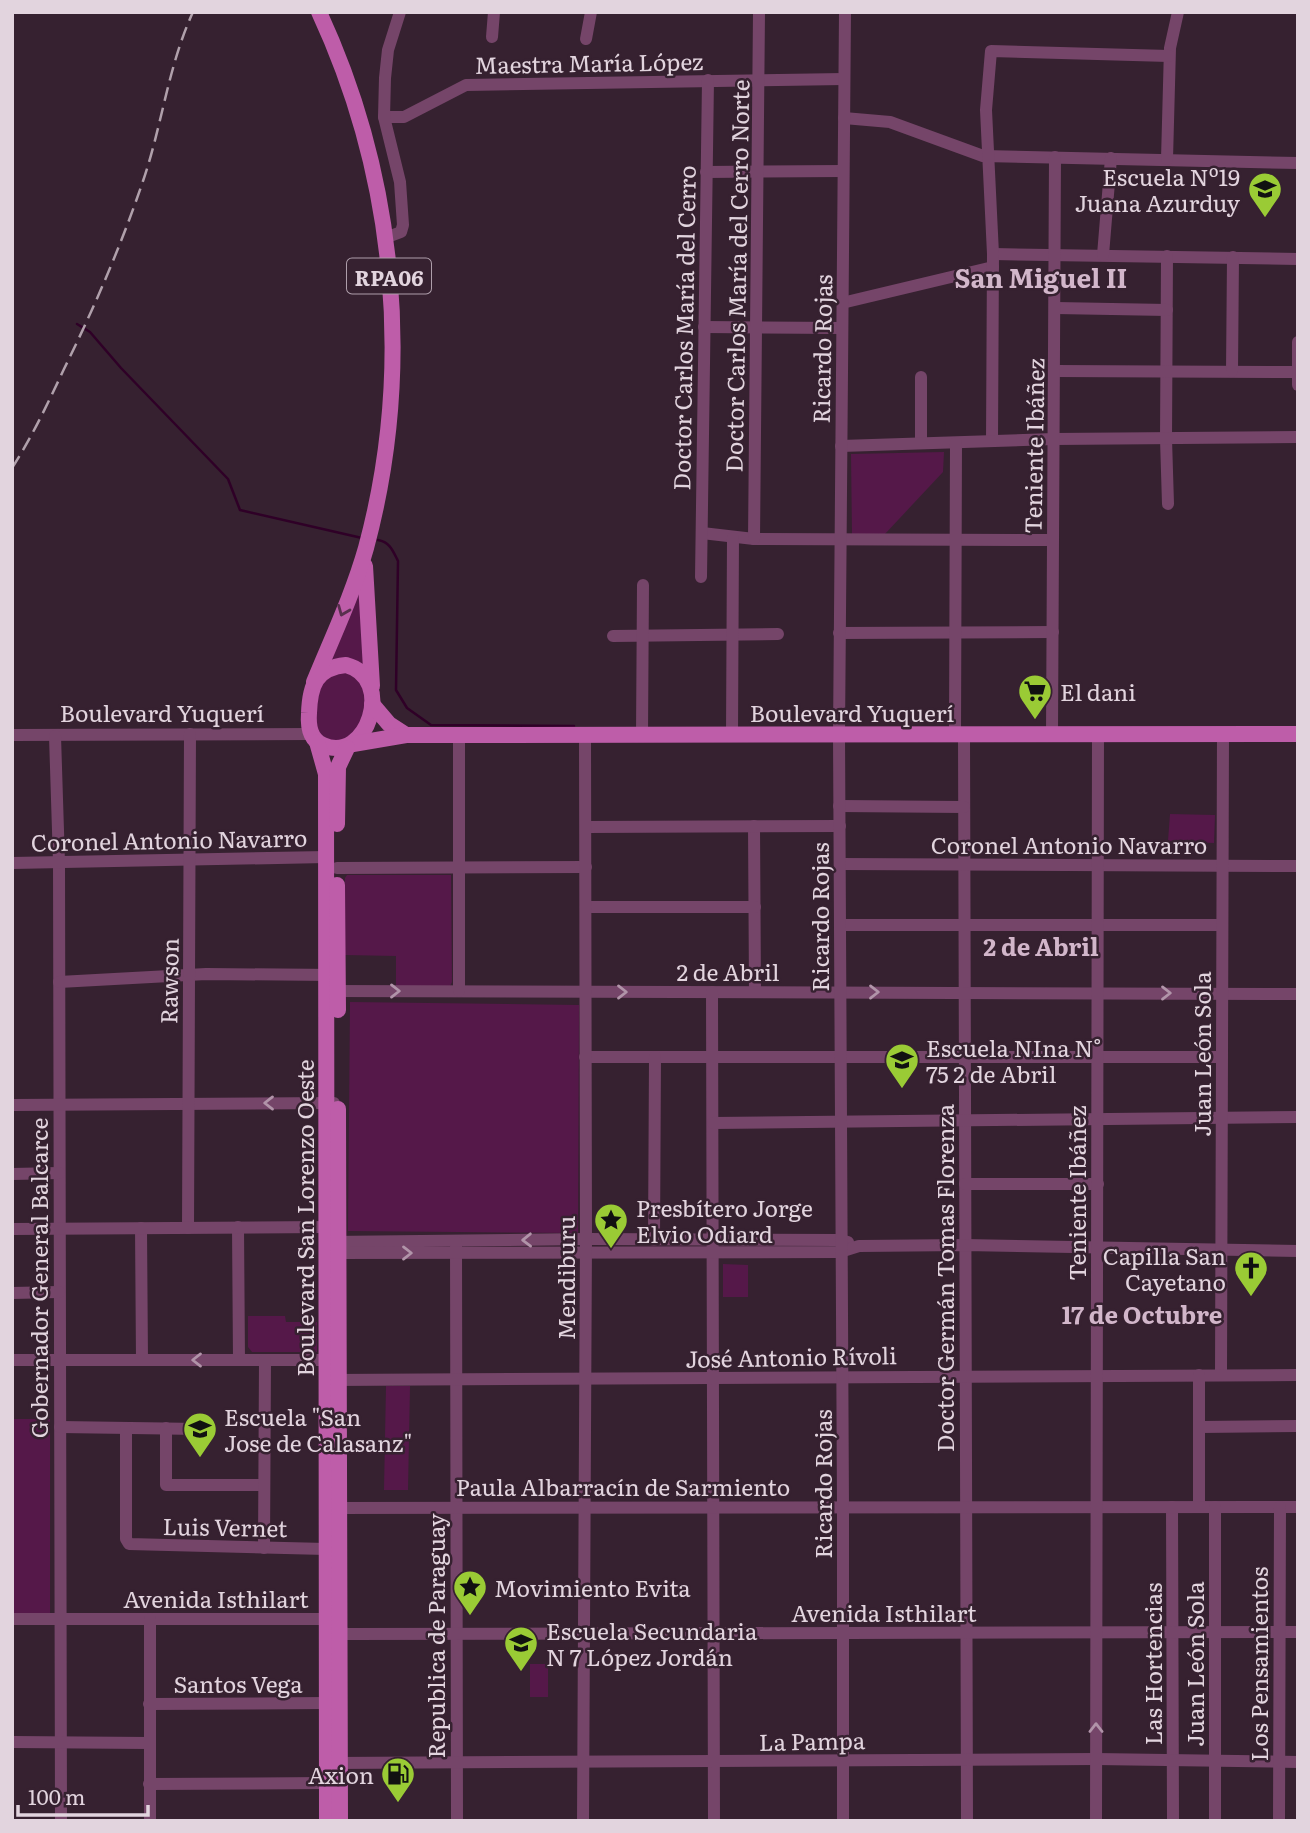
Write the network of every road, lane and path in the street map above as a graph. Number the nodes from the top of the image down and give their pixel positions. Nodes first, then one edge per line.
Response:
1 (319, 12) edge
2 (400, 12) edge
3 (494, 12) edge
4 (591, 12) edge
5 (759, 12) edge
6 (845, 12) edge
7 (1178, 12) edge
8 (492, 37) dead end
9 (586, 39) dead end
10 (1170, 56) junction
11 (759, 79) junction
12 (844, 79) junction
13 (708, 80) junction
14 (384, 117) junction
15 (844, 118) junction
16 (990, 156) junction
17 (1055, 157) junction
18 (1111, 158) junction
19 (1167, 159) junction
20 (1298, 163) edge
21 (757, 171) junction
22 (843, 171) junction
23 (706, 172) junction
24 (385, 238) junction
25 (1056, 254) junction
26 (1103, 254) junction
27 (1167, 256) junction
28 (1233, 257) junction
29 (1298, 259) edge
30 (993, 260) junction
31 (842, 303) junction
32 (1056, 308) junction
33 (1167, 310) junction
34 (704, 327) junction
35 (756, 327) junction
36 (842, 328) junction
37 (1298, 342) edge
38 (1055, 371) junction
39 (1167, 371) junction
40 (1232, 371) junction
41 (1297, 372) edge
42 (921, 377) dead end
43 (1298, 385) edge
44 (1298, 437) edge
45 (1054, 439) junction
46 (1166, 439) junction
47 (992, 441) junction
48 (920, 443) junction
49 (956, 443) junction
50 (841, 446) junction
51 (1168, 504) dead end
52 (702, 534) junction
53 (733, 538) junction
54 (754, 540) junction
55 (841, 540) junction
56 (1054, 540) junction
57 (956, 541) junction
58 (366, 547) junction
59 (701, 577) dead end
60 (643, 585) dead end
61 (1053, 632) junction
62 (839, 633) junction
63 (955, 633) junction
64 (778, 634) dead end
65 (732, 635) junction
66 (613, 636) dead end
67 (642, 636) junction
68 (314, 682) junction
69 (372, 686) junction
70 (373, 704) junction
71 (190, 734) junction
72 (642, 734) junction
73 (732, 734) junction
74 (839, 734) junction
75 (960, 734) junction
76 (1052, 734) junction
77 (1098, 734) junction
78 (1223, 734) junction
79 (1298, 734) edge
80 (12, 735) edge
81 (407, 735) junction
82 (460, 735) junction
83 (585, 735) junction
84 (55, 736) junction
85 (314, 738) junction
86 (350, 746) junction
87 (839, 806) junction
88 (964, 807) junction
89 (754, 826) junction
90 (839, 826) junction
91 (586, 827) junction
92 (190, 860) junction
93 (59, 862) junction
94 (331, 862) junction
95 (12, 863) edge
96 (840, 864) junction
97 (965, 865) junction
98 (1098, 866) junction
99 (1222, 866) junction
100 (1298, 866) edge
101 (459, 867) junction
102 (586, 867) junction
103 (586, 907) junction
104 (755, 907) junction
105 (964, 924) junction
106 (840, 925) junction
107 (1098, 925) junction
108 (1222, 925) junction
109 (189, 976) junction
110 (59, 982) junction
111 (332, 983) junction
112 (459, 991) junction
113 (585, 992) junction
114 (712, 992) junction
115 (755, 992) junction
116 (840, 992) junction
117 (964, 993) junction
118 (1097, 993) junction
119 (1222, 993) junction
120 (1298, 993) edge
121 (1097, 1056) junction
122 (585, 1057) junction
123 (655, 1057) junction
124 (712, 1057) junction
125 (840, 1057) junction
126 (964, 1057) junction
127 (1222, 1057) junction
128 (188, 1103) junction
129 (332, 1103) junction
130 (12, 1105) edge
131 (59, 1105) junction
132 (1222, 1117) junction
133 (1298, 1117) edge
134 (1098, 1119) junction
135 (841, 1120) junction
136 (965, 1121) junction
137 (713, 1123) junction
138 (59, 1173) junction
139 (12, 1174) edge
140 (965, 1184) junction
141 (1098, 1184) junction
142 (238, 1227) junction
143 (59, 1228) junction
144 (141, 1228) junction
145 (188, 1228) junction
146 (12, 1229) edge
147 (586, 1239) junction
148 (654, 1240) junction
149 (331, 1244) junction
150 (965, 1245) junction
151 (840, 1246) junction
152 (456, 1247) junction
153 (712, 1247) junction
154 (1097, 1247) junction
155 (1221, 1251) junction
156 (1298, 1251) edge
157 (586, 1253) junction
158 (60, 1292) junction
159 (12, 1293) edge
160 (12, 1360) edge
161 (60, 1360) junction
162 (142, 1360) junction
163 (239, 1360) junction
164 (265, 1360) junction
165 (333, 1360) junction
166 (1221, 1374) junction
167 (965, 1375) junction
168 (1097, 1375) junction
169 (1199, 1375) junction
170 (1298, 1375) edge
171 (842, 1376) junction
172 (713, 1378) junction
173 (455, 1379) junction
174 (586, 1379) junction
175 (333, 1380) junction
176 (1298, 1426) edge
177 (60, 1427) junction
178 (1200, 1427) junction
179 (126, 1428) junction
180 (166, 1428) junction
181 (200, 1429) dead end
182 (264, 1485) junction
183 (455, 1507) junction
184 (714, 1507) junction
185 (844, 1507) junction
186 (965, 1507) junction
187 (1095, 1507) junction
188 (1172, 1507) junction
189 (1199, 1507) junction
190 (1215, 1507) junction
191 (1279, 1507) junction
192 (1298, 1507) edge
193 (333, 1508) junction
194 (584, 1508) junction
195 (264, 1548) junction
196 (326, 1549) junction
197 (12, 1619) edge
198 (60, 1619) junction
199 (150, 1619) junction
200 (333, 1626) junction
201 (1173, 1632) junction
202 (1215, 1632) junction
203 (1279, 1632) junction
204 (1298, 1632) edge
205 (456, 1633) junction
206 (584, 1633) junction
207 (713, 1633) junction
208 (843, 1633) junction
209 (967, 1633) junction
210 (1097, 1633) junction
211 (327, 1703) junction
212 (149, 1704) junction
213 (12, 1742) edge
214 (61, 1742) junction
215 (149, 1743) junction
216 (1096, 1759) junction
217 (1174, 1759) junction
218 (842, 1760) junction
219 (967, 1760) junction
220 (1215, 1760) junction
221 (1279, 1761) junction
222 (456, 1762) junction
223 (583, 1762) junction
224 (713, 1762) junction
225 (1298, 1762) edge
226 (334, 1763) junction
227 (327, 1783) junction
228 (149, 1784) junction
229 (61, 1821) edge
230 (150, 1821) edge
231 (327, 1821) edge
232 (340, 1821) edge
233 (457, 1821) edge
234 (583, 1821) edge
235 (714, 1821) edge
236 (843, 1821) edge
237 (967, 1821) edge
238 (1096, 1821) edge
239 (1173, 1821) edge
240 (1215, 1821) edge
241 (1279, 1821) edge

1 - 24 main road, RPA06
2 - 14 street
3 - 8 street
4 - 9 street
5 - 11 street, Doctor Carlos María del Cerro Norte
6 - 12 street, Ricardo Rojas
7 - 10 street
10 - 16 street
10 - 19 street
11 - 12 street, Maestra María López
11 - 13 street, Maestra María López
11 - 21 street, Doctor Carlos María del Cerro Norte
12 - 15 street, Ricardo Rojas
13 - 14 street, Maestra María López
13 - 23 street, Doctor Carlos María del Cerro
14 - 24 street
15 - 16 street
15 - 22 street, Ricardo Rojas
16 - 17 street
16 - 30 street
17 - 18 street
17 - 25 street, Teniente Ibáñez
18 - 19 street
18 - 26 street
19 - 20 street
21 - 22 street
21 - 23 street
21 - 35 street, Doctor Carlos María del Cerro Norte
22 - 31 street, Ricardo Rojas
23 - 34 street, Doctor Carlos María del Cerro
24 - 58 main road, RPA06
25 - 26 street
25 - 30 street
25 - 32 street, Teniente Ibáñez
26 - 27 street
27 - 28 street
27 - 33 street
28 - 29 street
28 - 40 street
30 - 31 street
30 - 47 street
31 - 36 street, Ricardo Rojas
32 - 33 street
32 - 38 street, Teniente Ibáñez
33 - 39 street
34 - 35 street
34 - 52 street, Doctor Carlos María del Cerro
35 - 36 street
35 - 54 street, Doctor Carlos María del Cerro Norte
36 - 50 street, Ricardo Rojas
37 - 41 street
38 - 39 street
38 - 45 street, Teniente Ibáñez
39 - 40 street
39 - 46 street
40 - 41 street
41 - 43 street
42 - 48 street
44 - 46 street
45 - 46 street
45 - 47 street
45 - 56 street, Teniente Ibáñez
46 - 51 street
47 - 49 street
48 - 49 street
48 - 50 street
49 - 57 street, Doctor Germán Tomas Florenza
50 - 55 street, Ricardo Rojas
52 - 53 street
52 - 59 street, Doctor Carlos María del Cerro
53 - 54 street
53 - 65 street
54 - 55 street
55 - 57 street
55 - 62 street, Ricardo Rojas
56 - 57 street
56 - 61 street, Teniente Ibáñez
57 - 63 street, Doctor Germán Tomas Florenza
58 -> 68 main road, RPA06
58 - 69 main road, RPA06
60 - 67 street
61 - 63 street
61 - 76 street, Teniente Ibáñez
62 - 63 street
62 - 74 street, Ricardo Rojas
63 - 75 street, Doctor Germán Tomas Florenza
64 - 65 street
65 - 67 street
65 - 73 street
66 - 67 street
67 - 72 street
68 - 69 main road
68 - 85 main road, RPA06
69 - 70 main road, RPA06
70 - 81 main road
70 - 86 main road, RPA06
71 - 84 street, Boulevard Yuquerí
71 - 85 street, Boulevard Yuquerí
71 - 92 street, Rawson
72 - 73 main road, Boulevard Yuquerí
72 - 83 main road, Boulevard Yuquerí
73 - 74 main road, Boulevard Yuquerí
74 - 75 main road, Boulevard Yuquerí
74 - 87 street, Ricardo Rojas
75 - 76 main road, Boulevard Yuquerí
75 - 88 street, Doctor Germán Tomas Florenza
76 - 77 main road, Boulevard Yuquerí
77 - 78 main road, Boulevard Yuquerí
77 - 98 street, Teniente Ibáñez
78 - 79 main road, Boulevard Yuquerí
78 - 99 street, Juan León Sola
80 - 84 street, Boulevard Yuquerí
81 - 82 main road, Boulevard Yuquerí
81 - 86 main road, Boulevard Yuquerí
82 - 83 main road, Boulevard Yuquerí
82 - 101 street
83 - 91 street, Mendiburu
84 - 93 street, Gobernador General Balcarce
85 - 86 main road
85 - 94 main road, Boulevard San Lorenzo Oeste
86 - 94 main road, Boulevard San Lorenzo Oeste
87 - 88 street
87 - 90 street, Ricardo Rojas
88 - 97 street, Doctor Germán Tomas Florenza
89 - 90 street
89 - 91 street
89 - 104 street
90 - 96 street, Ricardo Rojas
91 - 102 street, Mendiburu
92 - 93 street, Coronel Antonio Navarro
92 - 94 street, Coronel Antonio Navarro
92 - 109 street, Rawson
93 - 95 street, Coronel Antonio Navarro
93 - 110 street, Gobernador General Balcarce
94 - 101 street, Coronel Antonio Navarro
94 - 111 main road, Boulevard San Lorenzo Oeste
96 - 97 street, Coronel Antonio Navarro
96 - 106 street, Ricardo Rojas
97 - 98 street, Coronel Antonio Navarro
97 - 105 street, Doctor Germán Tomas Florenza
98 - 99 street, Coronel Antonio Navarro
98 - 107 street, Teniente Ibáñez
99 - 100 street, Coronel Antonio Navarro
99 - 108 street, Juan León Sola
101 - 102 street, Coronel Antonio Navarro
101 - 112 street
102 - 103 street, Mendiburu
103 - 104 street
103 - 113 street, Mendiburu
104 - 115 street
105 - 106 street
105 - 107 street
105 - 117 street, Doctor Germán Tomas Florenza
106 - 116 street, Ricardo Rojas
107 - 108 street
107 - 118 street, Teniente Ibáñez
108 - 119 street, Juan León Sola
109 - 110 street, 2 de Abril
109 - 111 street, 2 de Abril
109 - 128 street, Rawson
110 - 131 street, Gobernador General Balcarce
111 -> 112 street, 2 de Abril
111 - 129 main road, Boulevard San Lorenzo Oeste
112 - 113 street, 2 de Abril
113 -> 114 street, 2 de Abril
113 - 122 street, Mendiburu
114 - 115 street, 2 de Abril
114 - 124 street
115 - 116 street, 2 de Abril
116 -> 117 street, 2 de Abril
116 - 125 street, Ricardo Rojas
117 - 118 street, 2 de Abril
117 - 126 street, Doctor Germán Tomas Florenza
118 -> 119 street, 2 de Abril
118 - 121 street, Teniente Ibáñez
119 - 120 street, 2 de Abril
119 - 127 street, Juan León Sola
121 - 126 street
121 - 127 street
121 - 134 street, Teniente Ibáñez
122 - 123 street
122 - 147 street, Mendiburu
123 - 124 street
123 - 148 street
124 - 125 street
124 - 137 street
125 - 126 street
125 - 135 street, Ricardo Rojas
126 - 136 street, Doctor Germán Tomas Florenza
127 - 132 street, Juan León Sola
129 -> 128 street
128 - 131 street
128 - 145 street, Rawson
129 - 149 main road, Boulevard San Lorenzo Oeste
130 - 131 street
131 - 138 street, Gobernador General Balcarce
132 - 133 street
132 - 134 street
132 - 155 street, Juan León Sola
134 - 136 street
134 - 141 street, Teniente Ibáñez
135 - 136 street
135 - 137 street
135 - 151 street, Ricardo Rojas
136 - 140 street, Doctor Germán Tomas Florenza
137 - 153 street
138 - 139 street
138 - 143 street, Gobernador General Balcarce
140 - 141 street
140 - 150 street, Doctor Germán Tomas Florenza
141 - 154 street, Teniente Ibáñez
142 - 145 street
142 - 149 street
142 - 163 street
143 - 144 street
143 - 146 street
143 - 158 street, Gobernador General Balcarce
144 - 145 street
144 - 162 street
147 - 148 street
147 -> 152 street
147 - 157 street, Mendiburu
148 - 153 street
149 - 152 street
149 - 165 main road, Boulevard San Lorenzo Oeste
150 - 151 street
150 - 154 street
150 - 167 street, Doctor Germán Tomas Florenza
151 - 153 street
151 - 171 street, Ricardo Rojas
152 - 157 street
152 - 173 street, Republica de Paraguay
153 - 157 street
153 - 172 street
154 - 155 street
154 - 168 street, Teniente Ibáñez
155 - 156 street
155 - 166 street, Juan León Sola
157 - 174 street, Mendiburu
158 - 159 street
158 - 161 street, Gobernador General Balcarce
160 - 161 street
161 - 162 street
161 - 177 street, Gobernador General Balcarce
163 -> 162 street
163 - 164 street
164 - 165 street
164 - 182 street
165 - 175 main road, Boulevard San Lorenzo Oeste
166 - 169 street, José Antonio Rívoli
166 - 170 street, José Antonio Rívoli
167 - 168 street, José Antonio Rívoli
167 - 171 street, José Antonio Rívoli
167 - 186 street, Doctor Germán Tomas Florenza
168 - 169 street, José Antonio Rívoli
168 - 187 street, Teniente Ibáñez
169 - 178 street
171 - 172 street, José Antonio Rívoli
171 - 185 street, Ricardo Rojas
172 - 174 street, José Antonio Rívoli
172 - 184 street
173 - 174 street, José Antonio Rívoli
173 - 175 street, José Antonio Rívoli
173 - 183 street, Republica de Paraguay
174 - 194 street, Mendiburu
175 - 193 main road, Boulevard San Lorenzo Oeste
176 - 178 street
177 - 179 street
177 - 198 street, Gobernador General Balcarce
178 - 189 street
179 - 180 street
179 - 195 street, Luis Vernet
180 - 181 street
180 - 182 street
182 - 195 street
183 - 193 street, Paula Albarracín de Sarmiento
183 - 194 street, Paula Albarracín de Sarmiento
183 - 205 street, Republica de Paraguay
184 - 185 street, Paula Albarracín de Sarmiento
184 - 194 street, Paula Albarracín de Sarmiento
184 - 207 street
185 - 186 street, Paula Albarracín de Sarmiento
185 - 208 street, Ricardo Rojas
186 - 187 street, Paula Albarracín de Sarmiento
186 - 209 street, Doctor Germán Tomas Florenza
187 - 188 street, Paula Albarracín de Sarmiento
187 - 210 street, Teniente Ibáñez
188 - 189 street, Paula Albarracín de Sarmiento
188 - 201 street, Las Hortencias
189 - 190 street, Paula Albarracín de Sarmiento
190 - 191 street, Paula Albarracín de Sarmiento
190 - 202 street, Juan León Sola
191 - 192 street, Paula Albarracín de Sarmiento
191 - 203 street, Los Pensamientos
193 - 196 main road, Boulevard San Lorenzo Oeste
193 - 200 main road, Boulevard San Lorenzo Oeste
194 - 206 street, Mendiburu
195 - 196 street, Luis Vernet
196 - 200 main road, Boulevard San Lorenzo Oeste
197 - 198 street, Avenida Isthilart
198 - 199 street, Avenida Isthilart
198 - 214 street, Gobernador General Balcarce
199 - 200 street, Avenida Isthilart
199 - 212 street
200 - 205 street, Avenida Isthilart
200 - 211 main road, Boulevard San Lorenzo Oeste
200 - 226 main road, Boulevard San Lorenzo Oeste
201 - 202 street, Avenida Isthilart
201 - 210 street, Avenida Isthilart
201 - 217 street, Las Hortencias
202 - 203 street, Avenida Isthilart
202 - 220 street, Juan León Sola
203 - 204 street, Avenida Isthilart
203 - 221 street, Los Pensamientos
205 - 206 street, Avenida Isthilart
205 - 222 street, Republica de Paraguay
206 - 207 street, Avenida Isthilart
206 - 223 street, Mendiburu
207 - 208 street, Avenida Isthilart
207 - 224 street
208 - 209 street, Avenida Isthilart
208 - 218 street, Ricardo Rojas
209 - 210 street, Avenida Isthilart
209 - 219 street, Doctor Germán Tomas Florenza
216 -> 210 street, Teniente Ibáñez
211 - 212 street, Santos Vega
211 - 226 main road, Boulevard San Lorenzo Oeste
212 - 215 street
213 - 214 street
214 - 215 street
214 - 229 street, Gobernador General Balcarce
215 - 228 street
216 - 217 street, La Pampa
216 - 219 street, La Pampa
216 - 238 street, Teniente Ibáñez
217 - 220 street, La Pampa
217 - 239 street, Las Hortencias
218 - 219 street, La Pampa
218 - 224 street, La Pampa
218 - 236 street, Ricardo Rojas
219 - 237 street, Doctor Germán Tomas Florenza
220 - 221 street, La Pampa
220 - 240 street, Juan León Sola
221 - 225 street, La Pampa
221 - 241 street, Los Pensamientos
222 - 223 street, La Pampa
222 - 226 street, La Pampa
222 - 233 street, Republica de Paraguay
223 - 224 street, La Pampa
223 - 234 street, Mendiburu
224 - 235 street
226 - 227 main road, Boulevard San Lorenzo Oeste
226 - 232 main road, Boulevard San Lorenzo Oeste
227 - 228 street
227 - 231 main road, Boulevard San Lorenzo Oeste
228 - 230 street

